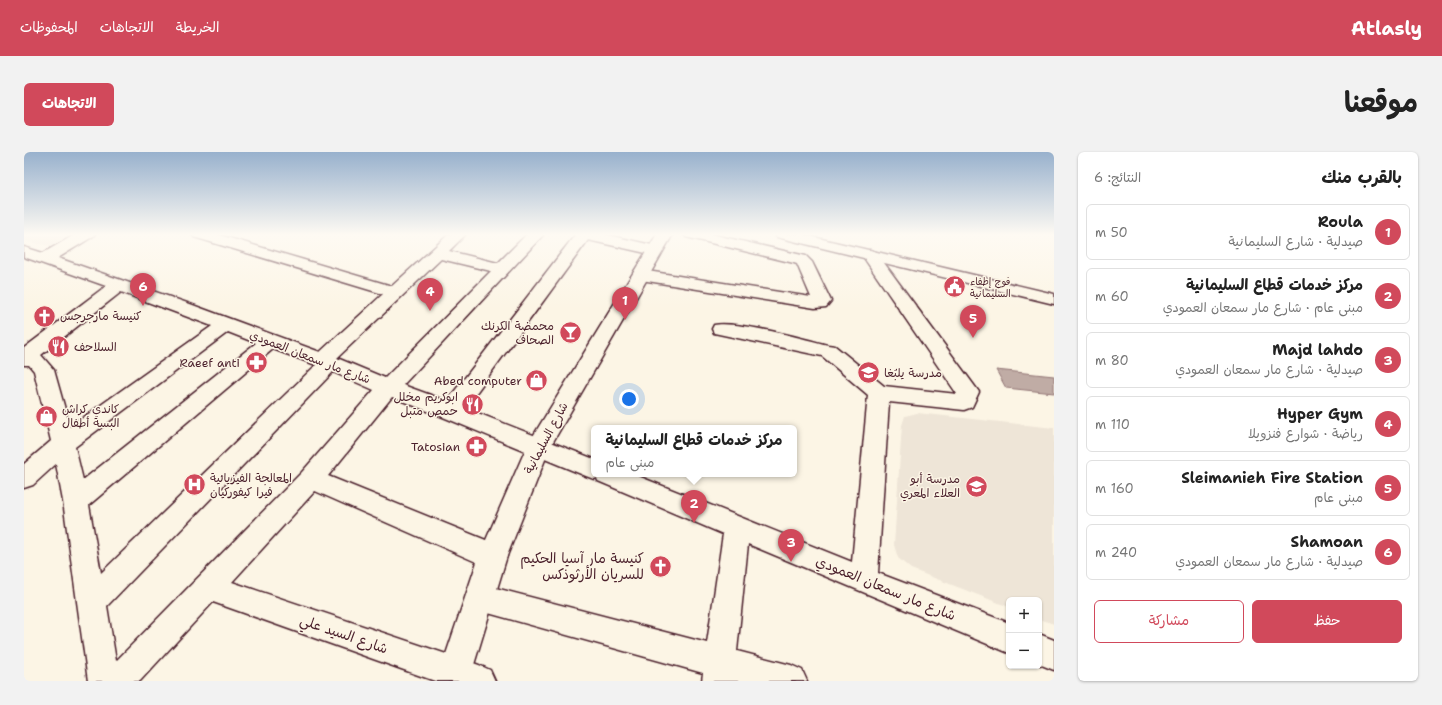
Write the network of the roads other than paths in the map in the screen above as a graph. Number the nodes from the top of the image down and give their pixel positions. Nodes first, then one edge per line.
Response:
1 (45, 259) edge
2 (285, 259) edge
3 (431, 259) edge
4 (460, 259) edge
5 (512, 259) edge
6 (565, 259) edge
7 (650, 259) edge
8 (799, 259) edge
9 (873, 259) edge
10 (885, 259) edge
11 (937, 259) edge
12 (502, 269) junction
13 (641, 275) junction
14 (119, 285) junction
15 (1054, 286) edge
16 (395, 292) junction
17 (1054, 299) edge
18 (226, 325) junction
19 (721, 329) dead end
20 (270, 341) junction
21 (25, 356) edge
22 (326, 361) junction
23 (388, 388) junction
24 (879, 393) junction
25 (451, 411) junction
26 (63, 444) junction
27 (539, 446) junction
28 (591, 468) edge
29 (614, 477) edge
30 (24, 478) edge
31 (311, 479) junction
32 (76, 501) junction
33 (737, 527) junction
34 (493, 556) junction
35 (864, 580) junction
36 (208, 587) junction
37 (480, 598) junction
38 (92, 601) junction
39 (1006, 637) edge
40 (1042, 651) edge
41 (1054, 655) edge
42 (719, 671) edge
43 (463, 678) edge
44 (104, 681) edge
45 (119, 681) edge
46 (791, 681) edge

1 - 14 street, شارع مار سمعان العمودي
2 - 16 street
3 - 16 street
4 - 12 street
5 - 12 street
6 - 25 street
7 - 13 street, شارع السليمانية
8 - 13 street
9 - 24 street
10 - 17 street
11 - 15 street
12 - 23 street
13 - 27 street, شارع السليمانية
14 - 18 street, شارع مار سمعان العمودي
14 - 21 street
16 - 22 street
18 - 20 street, شارع مار سمعان العمودي
18 - 26 street
19 - 24 street
20 - 22 street, شارع مار سمعان العمودي
20 - 32 street
21 - 26 street
22 - 23 street, شارع مار سمعان العمودي
22 - 38 street
23 - 25 street, شارع مار سمعان العمودي
23 - 31 street
24 - 35 street
25 - 27 street, شارع مار سمعان العمودي
26 - 30 street
26 - 32 street
27 - 28 street, شارع مار سمعان العمودي
27 - 34 street, شارع السليمانية
29 - 33 street, شارع مار سمعان العمودي
31 - 34 street
31 - 36 street
32 - 38 street
33 - 35 street, شارع مار سمعان العمودي
33 - 42 street
34 - 37 street, شارع السليمانية
35 - 39 street, شارع مار سمعان العمودي
36 - 43 street, شارع السيد علي
36 - 45 street
37 - 42 street
37 - 43 street, شارع السليمانية
38 - 44 street
40 - 41 street
42 - 46 street

